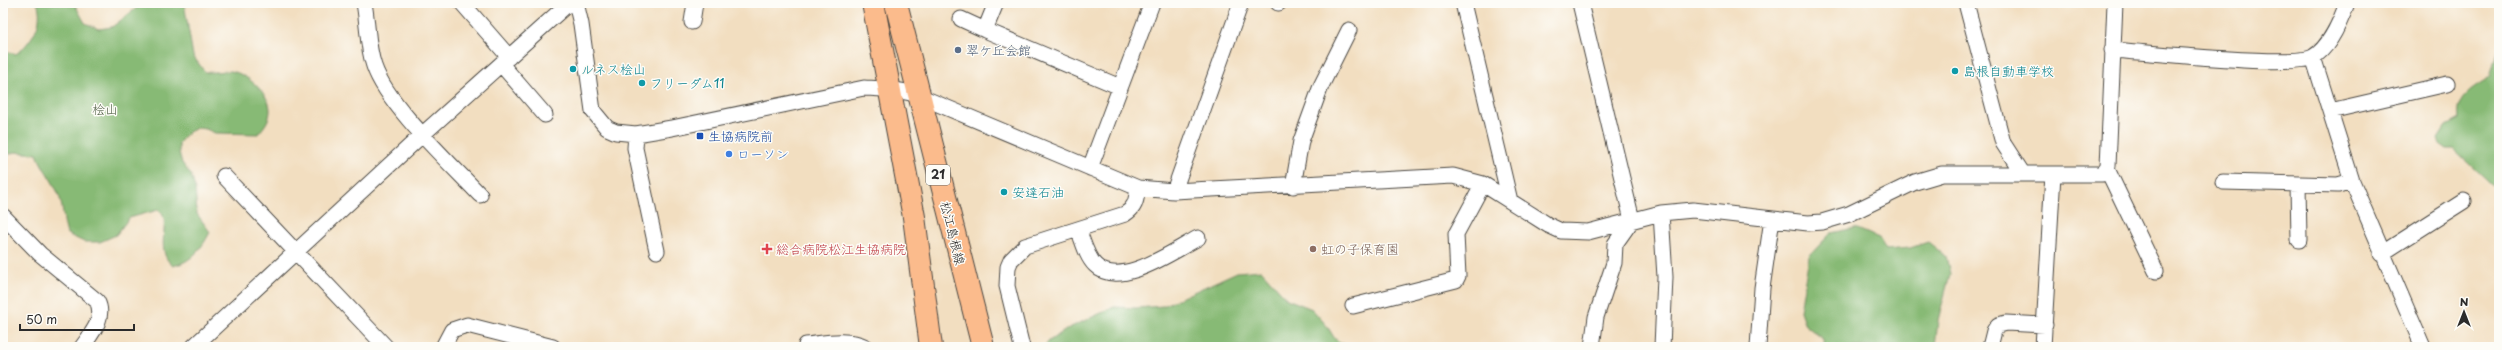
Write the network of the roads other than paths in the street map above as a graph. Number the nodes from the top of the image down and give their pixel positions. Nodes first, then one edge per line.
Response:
1 (364, 3) edge
2 (462, 3) edge
3 (569, 3) edge
4 (576, 3) edge
5 (695, 3) edge
6 (874, 3) edge
7 (896, 3) edge
8 (996, 3) edge
9 (1241, 3) edge
10 (1463, 3) edge
11 (1580, 3) edge
12 (1966, 3) edge
13 (2115, 3) edge
14 (2347, 3) edge
15 (1148, 4) edge
16 (961, 19) dead end
17 (692, 22) dead end
18 (985, 30) junction
19 (1349, 30) dead end
20 (2112, 50) junction
21 (2313, 57) junction
22 (505, 61) junction
23 (2447, 84) dead end
24 (1120, 87) junction
25 (890, 89) junction
26 (919, 96) junction
27 (2330, 111) junction
28 (545, 115) dead end
29 (423, 134) junction
30 (636, 134) junction
31 (1090, 168) junction
32 (2107, 169) junction
33 (2023, 174) junction
34 (2053, 174) junction
35 (224, 176) dead end
36 (2352, 181) junction
37 (2223, 182) dead end
38 (1483, 184) junction
39 (2298, 184) junction
40 (1293, 186) junction
41 (1138, 188) junction
42 (1174, 190) junction
43 (480, 195) dead end
44 (1510, 201) junction
45 (2464, 201) dead end
46 (1661, 212) junction
47 (3, 216) edge
48 (1772, 219) junction
49 (1632, 220) junction
50 (1078, 229) junction
51 (1198, 238) dead end
52 (2299, 240) dead end
53 (657, 251) dead end
54 (296, 254) junction
55 (2381, 254) junction
56 (2156, 271) dead end
57 (1353, 306) dead end
58 (2045, 325) junction
59 (802, 346) edge
60 (82, 347) edge
61 (193, 347) edge
62 (386, 347) edge
63 (443, 347) edge
64 (553, 347) edge
65 (866, 347) edge
66 (931, 347) edge
67 (982, 347) edge
68 (1022, 347) edge
69 (1592, 347) edge
70 (1662, 347) edge
71 (1758, 347) edge
72 (1990, 347) edge
73 (2043, 347) edge
74 (2423, 347) edge

1 - 29 street
2 - 22 street
3 - 22 street
4 - 30 street
5 - 17 street
6 - 25 main road, 21
7 - 26 main road, 松江島根線 / 21
8 - 18 street
9 - 42 street
10 - 44 street
11 - 49 street
12 - 33 street
13 - 20 street
14 - 21 street
15 - 24 street
16 - 18 street
18 - 24 street
19 - 40 street
20 - 21 street
20 - 32 street
21 - 27 street
22 - 28 street
22 - 29 street
23 - 27 street
24 - 31 street
25 - 26 street
25 - 30 street
25 - 66 main road, 21
26 - 31 street
26 - 67 main road, 松江島根線 / 21
27 - 36 street
29 - 43 street
29 - 54 street
30 - 53 street
31 - 41 street
32 - 34 street
32 - 56 street
33 - 34 street
33 - 48 street
34 - 58 street
35 - 54 street
36 - 39 street
36 - 55 street
37 - 39 street
38 - 40 street
38 - 44 street
38 - 57 street
39 - 52 street
40 - 42 street
41 - 42 street
41 - 50 street
44 - 49 street
45 - 55 street
46 - 48 street
46 - 49 street
46 - 70 street
47 - 60 street
48 - 71 street
49 - 69 street
50 - 51 street
50 - 68 street
54 - 61 street
54 - 62 street
55 - 74 street
58 - 72 street
58 - 73 street
59 - 65 street
63 - 64 street

